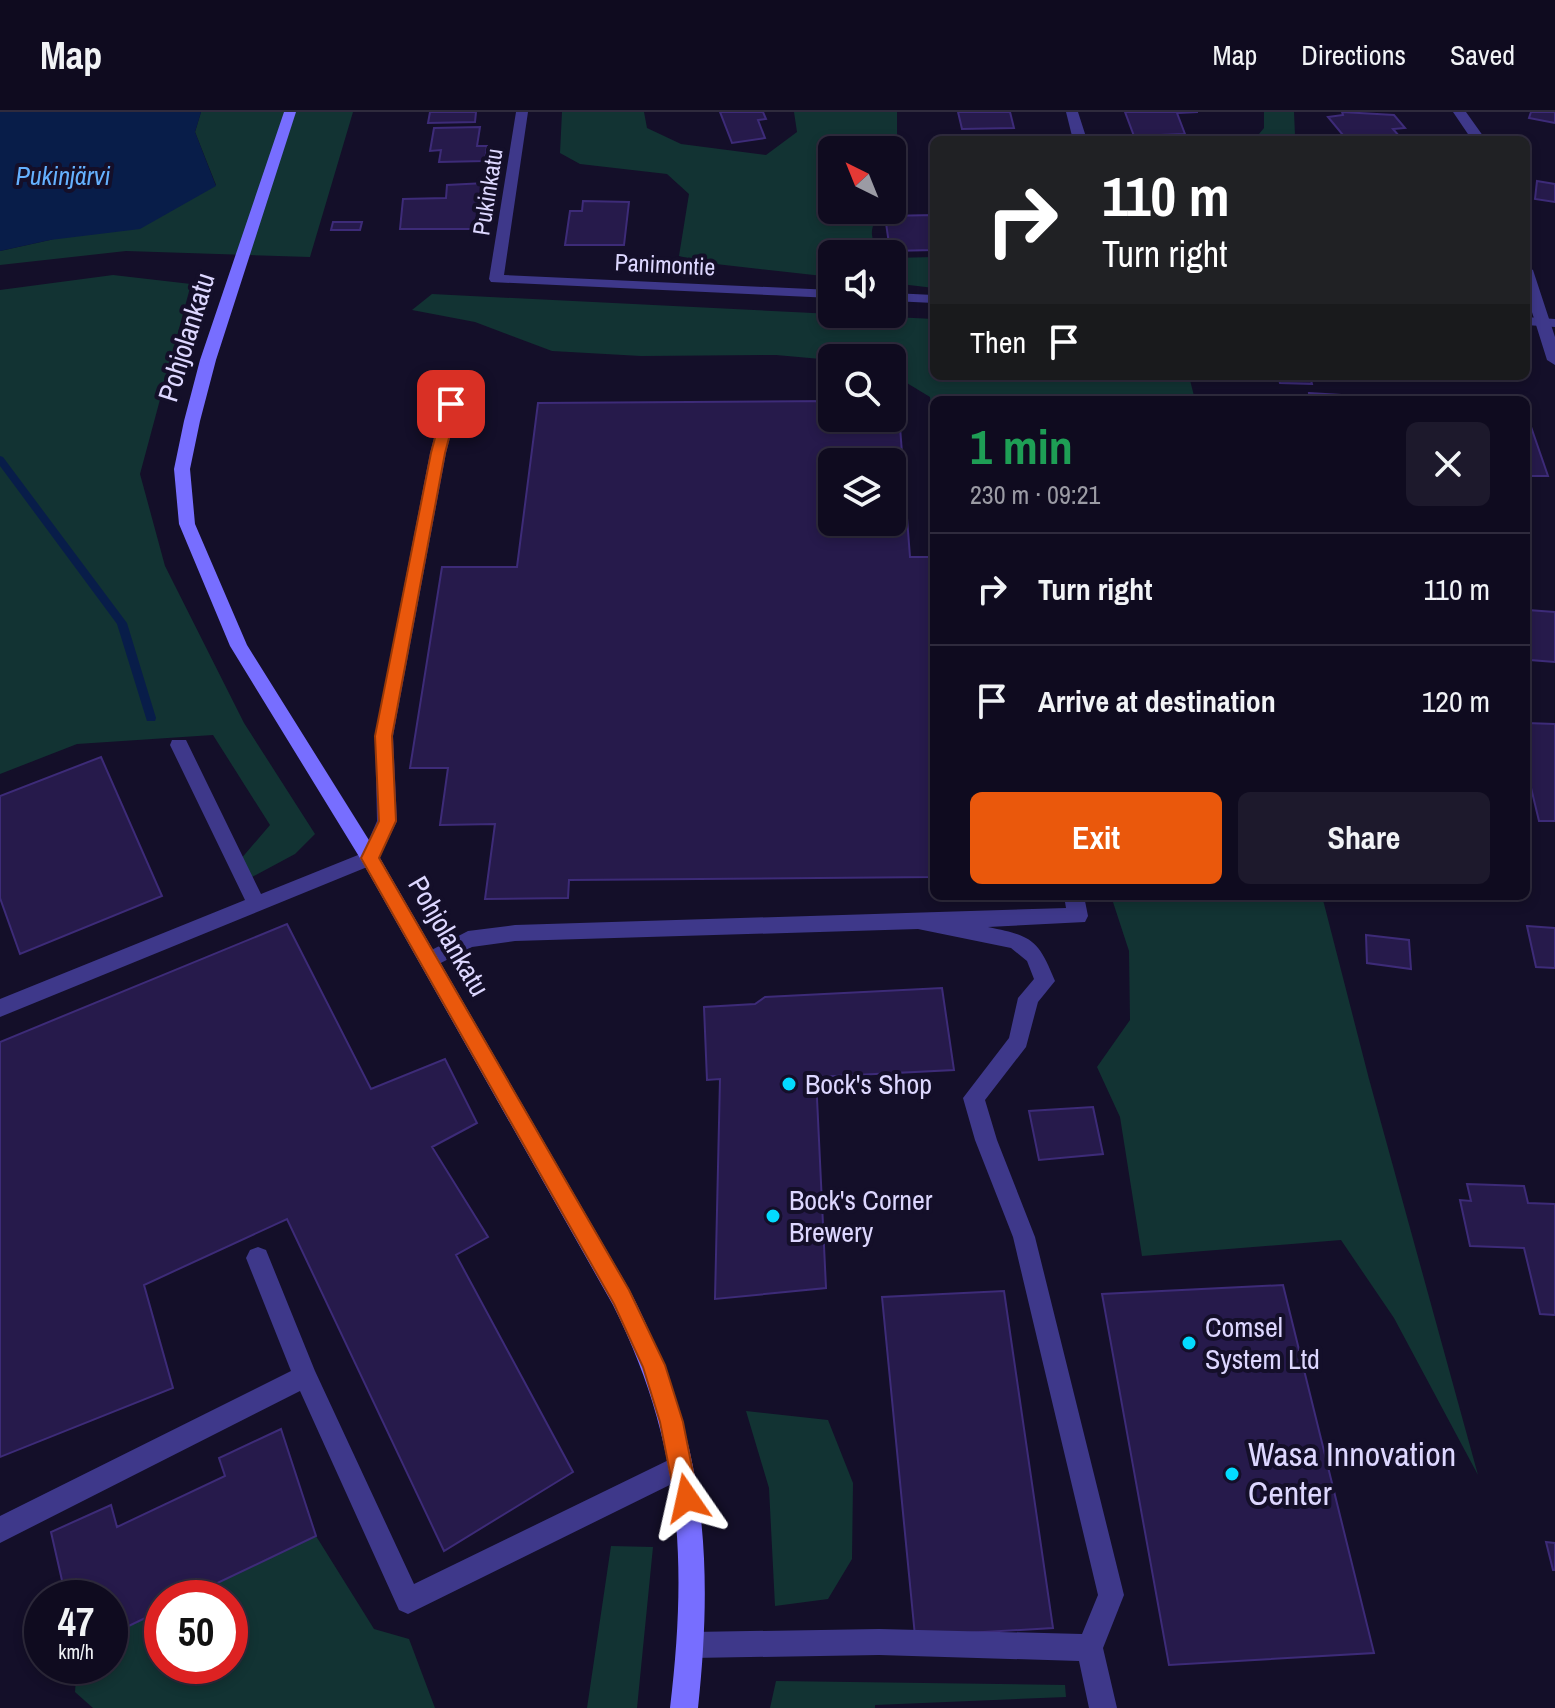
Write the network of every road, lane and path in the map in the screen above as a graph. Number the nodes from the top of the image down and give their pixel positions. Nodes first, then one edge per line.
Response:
1 (290, 112) edge
2 (522, 112) edge
3 (1072, 112) edge
4 (1459, 112) edge
5 (1079, 136) edge
6 (1476, 136) edge
7 (496, 279) joint
8 (1530, 279) edge
9 (818, 293) edge
10 (906, 298) edge
11 (930, 299) edge
12 (1549, 322) edge
13 (1555, 360) edge
14 (456, 384) dead end
15 (179, 745) dead end
16 (370, 858) junction
17 (1075, 900) edge
18 (257, 905) junction
19 (918, 921) junction
20 (429, 961) junction
21 (0, 1008) edge
22 (258, 1258) dead end
23 (305, 1376) junction
24 (681, 1466) junction
25 (0, 1530) edge
26 (692, 1645) junction
27 (1090, 1648) junction
28 (684, 1708) edge
29 (1103, 1708) edge

1 - 16 main road, Pohjolankatu
2 - 7 street, Pukinkatu
3 - 5 street
4 - 6 street
7 - 9 street, Panimontie
8 - 12 street
10 - 11 street
12 - 13 street
14 - 16 street
15 - 18 street
16 - 18 street
16 - 20 main road, Pohjolankatu
17 - 19 street
18 - 21 street
19 - 20 street
19 - 27 street
20 - 24 main road, Pohjolankatu
22 - 23 street
23 - 24 street
23 - 25 street
24 - 26 main road, Pohjolankatu
26 - 27 street
26 - 28 main road, Pohjolankatu
27 - 29 street

